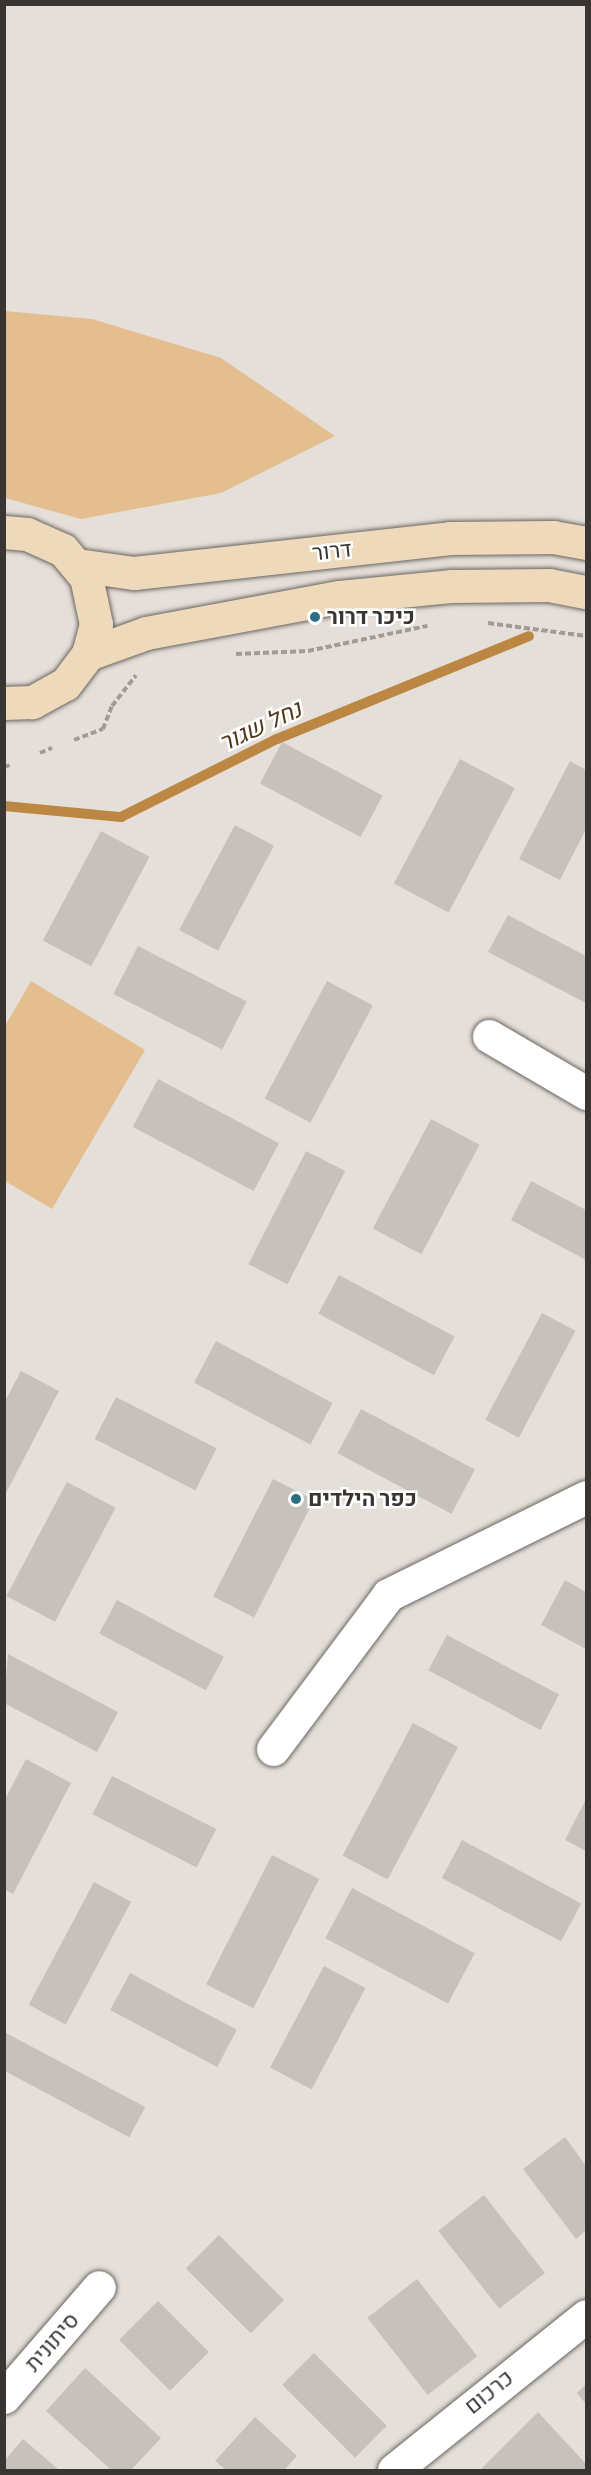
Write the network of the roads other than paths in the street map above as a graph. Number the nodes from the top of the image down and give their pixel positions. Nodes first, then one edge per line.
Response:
1 (4, 532) edge
2 (586, 543) edge
3 (77, 565) junction
4 (586, 592) edge
5 (88, 654) junction
6 (4, 703) edge
7 (489, 1036) dead end
8 (586, 1093) edge
9 (586, 1497) edge
10 (273, 1749) dead end
11 (99, 2287) dead end
12 (586, 2316) edge
13 (4, 2397) edge
14 (394, 2470) edge

1 - 3 street
2 - 3 street, דרור
3 - 5 street
4 - 5 street, דרור
5 - 6 street
7 - 8 street
9 - 10 street
11 - 13 street, סיתונית
12 - 14 street, כרכום

